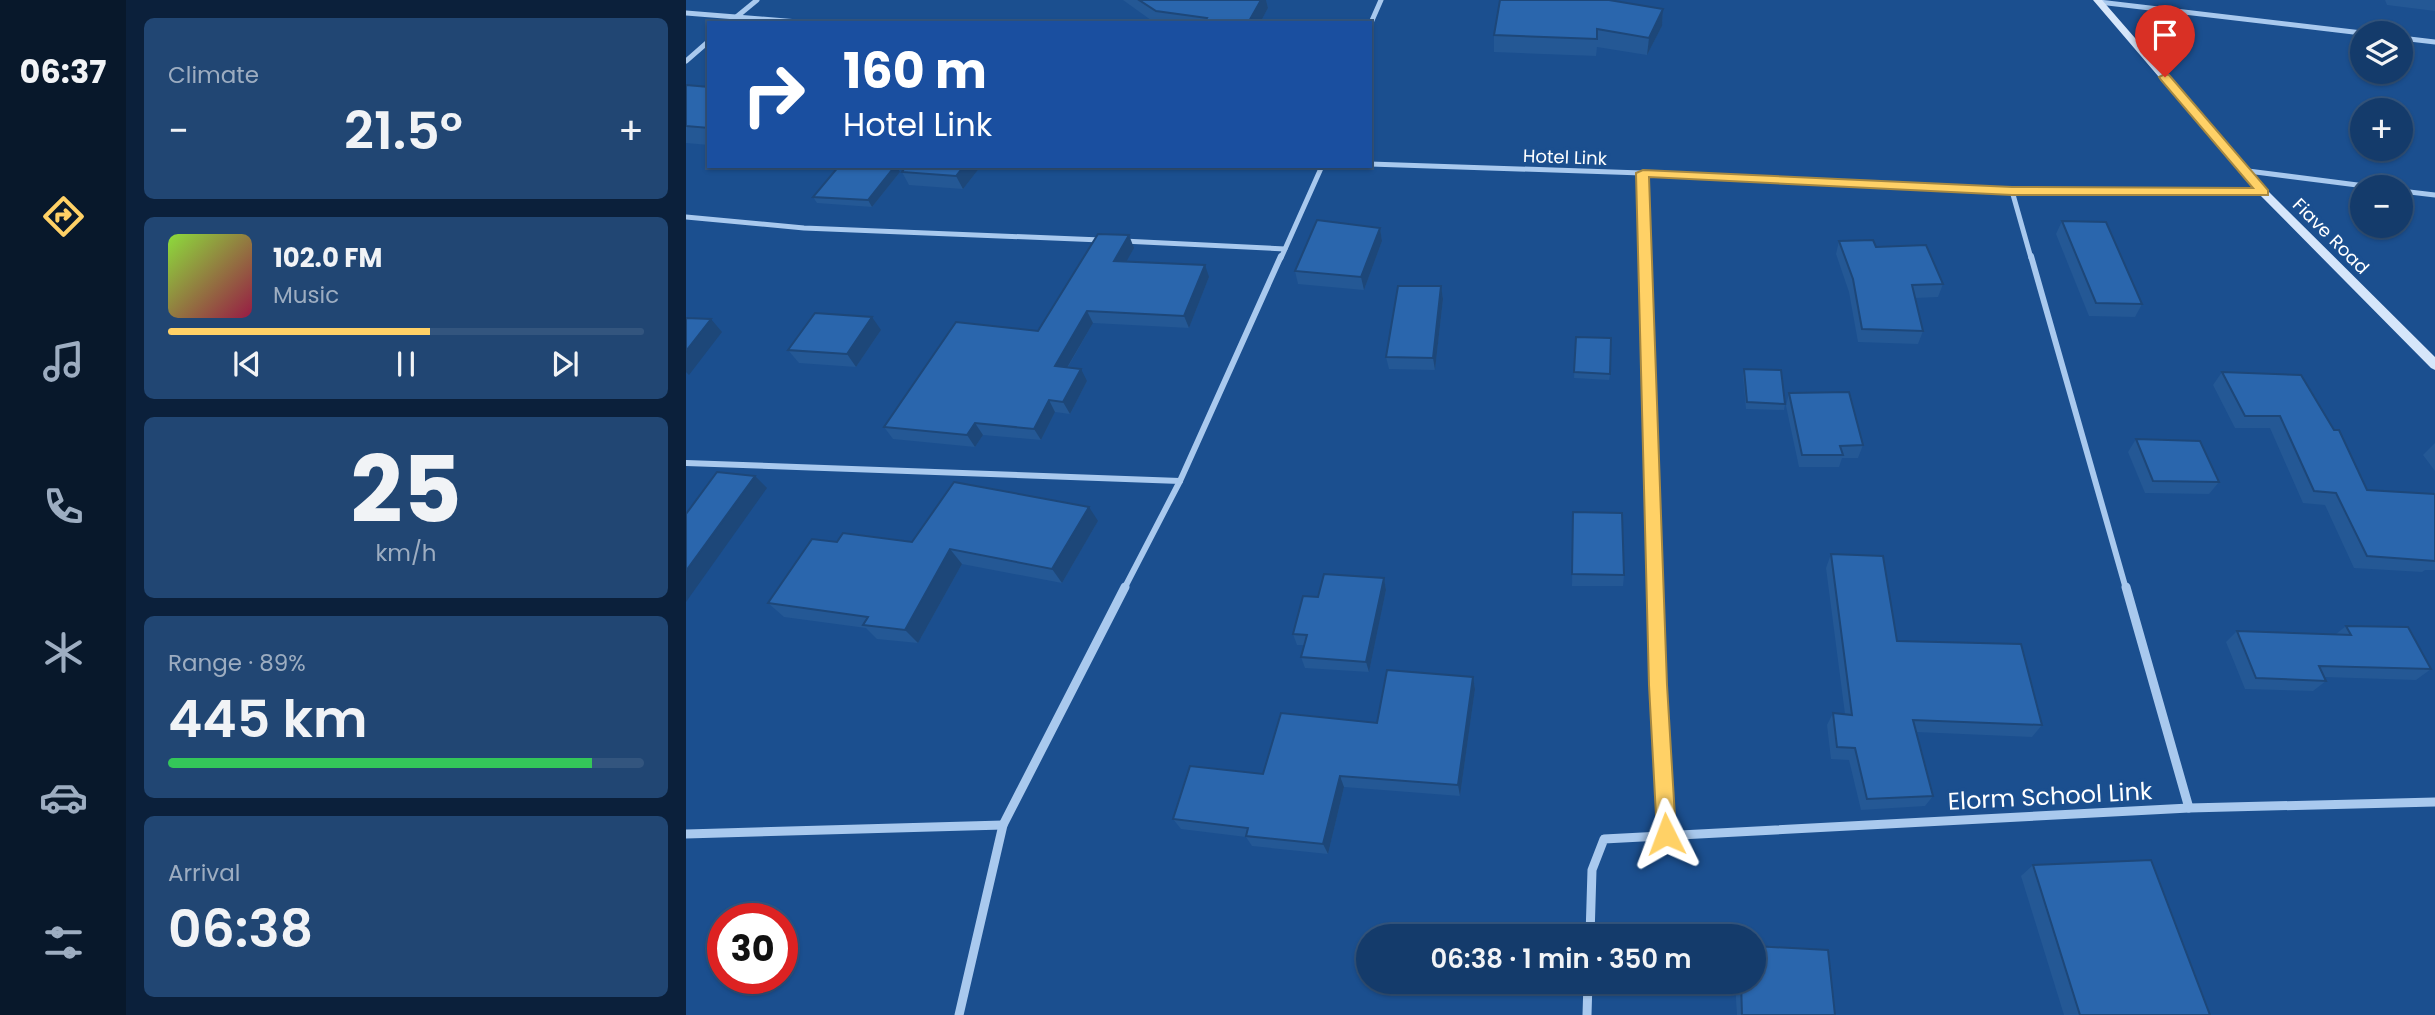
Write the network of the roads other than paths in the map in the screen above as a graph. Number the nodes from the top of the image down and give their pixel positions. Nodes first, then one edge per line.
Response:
1 (757, 0) edge
2 (1381, 0) edge
3 (2098, 1) edge
4 (686, 13) edge
5 (735, 17) junction
6 (731, 21) edge
7 (785, 21) edge
8 (1372, 21) edge
9 (2350, 32) edge
10 (2413, 39) edge
11 (2435, 42) edge
12 (707, 43) edge
13 (686, 61) edge
14 (1372, 164) edge
15 (1321, 168) edge
16 (2248, 171) junction
17 (1643, 173) junction
18 (2350, 184) edge
19 (2012, 191) junction
20 (2263, 192) junction
21 (2413, 192) edge
22 (2435, 195) edge
23 (686, 217) edge
24 (1285, 249) junction
25 (2435, 365) edge
26 (686, 463) edge
27 (1180, 481) junction
28 (2435, 802) edge
29 (2189, 808) junction
30 (1003, 825) junction
31 (686, 834) edge
32 (1666, 834) junction
33 (1590, 924) edge
34 (1588, 994) edge
35 (959, 1015) edge
36 (1587, 1015) edge

1 - 5 street
2 - 8 street
3 - 9 street
3 - 16 street, Fiave Road
4 - 5 street
5 - 6 street
5 - 7 street
10 - 11 street
12 - 13 street
14 - 17 street, Hotel Link
15 - 24 street
16 - 18 street
16 - 20 street, Fiave Road
17 - 19 street, Hotel Link
17 - 32 street
19 - 20 street, Hotel Link
19 - 29 street
20 - 25 street, Fiave Road
21 - 22 street
23 - 24 street
24 - 27 street
26 - 27 street
27 - 30 street
28 - 29 street, Elorm School Link
29 - 32 street, Elorm School Link
30 - 31 street
30 - 35 street
32 - 33 street, Elorm School Link
34 - 36 street

